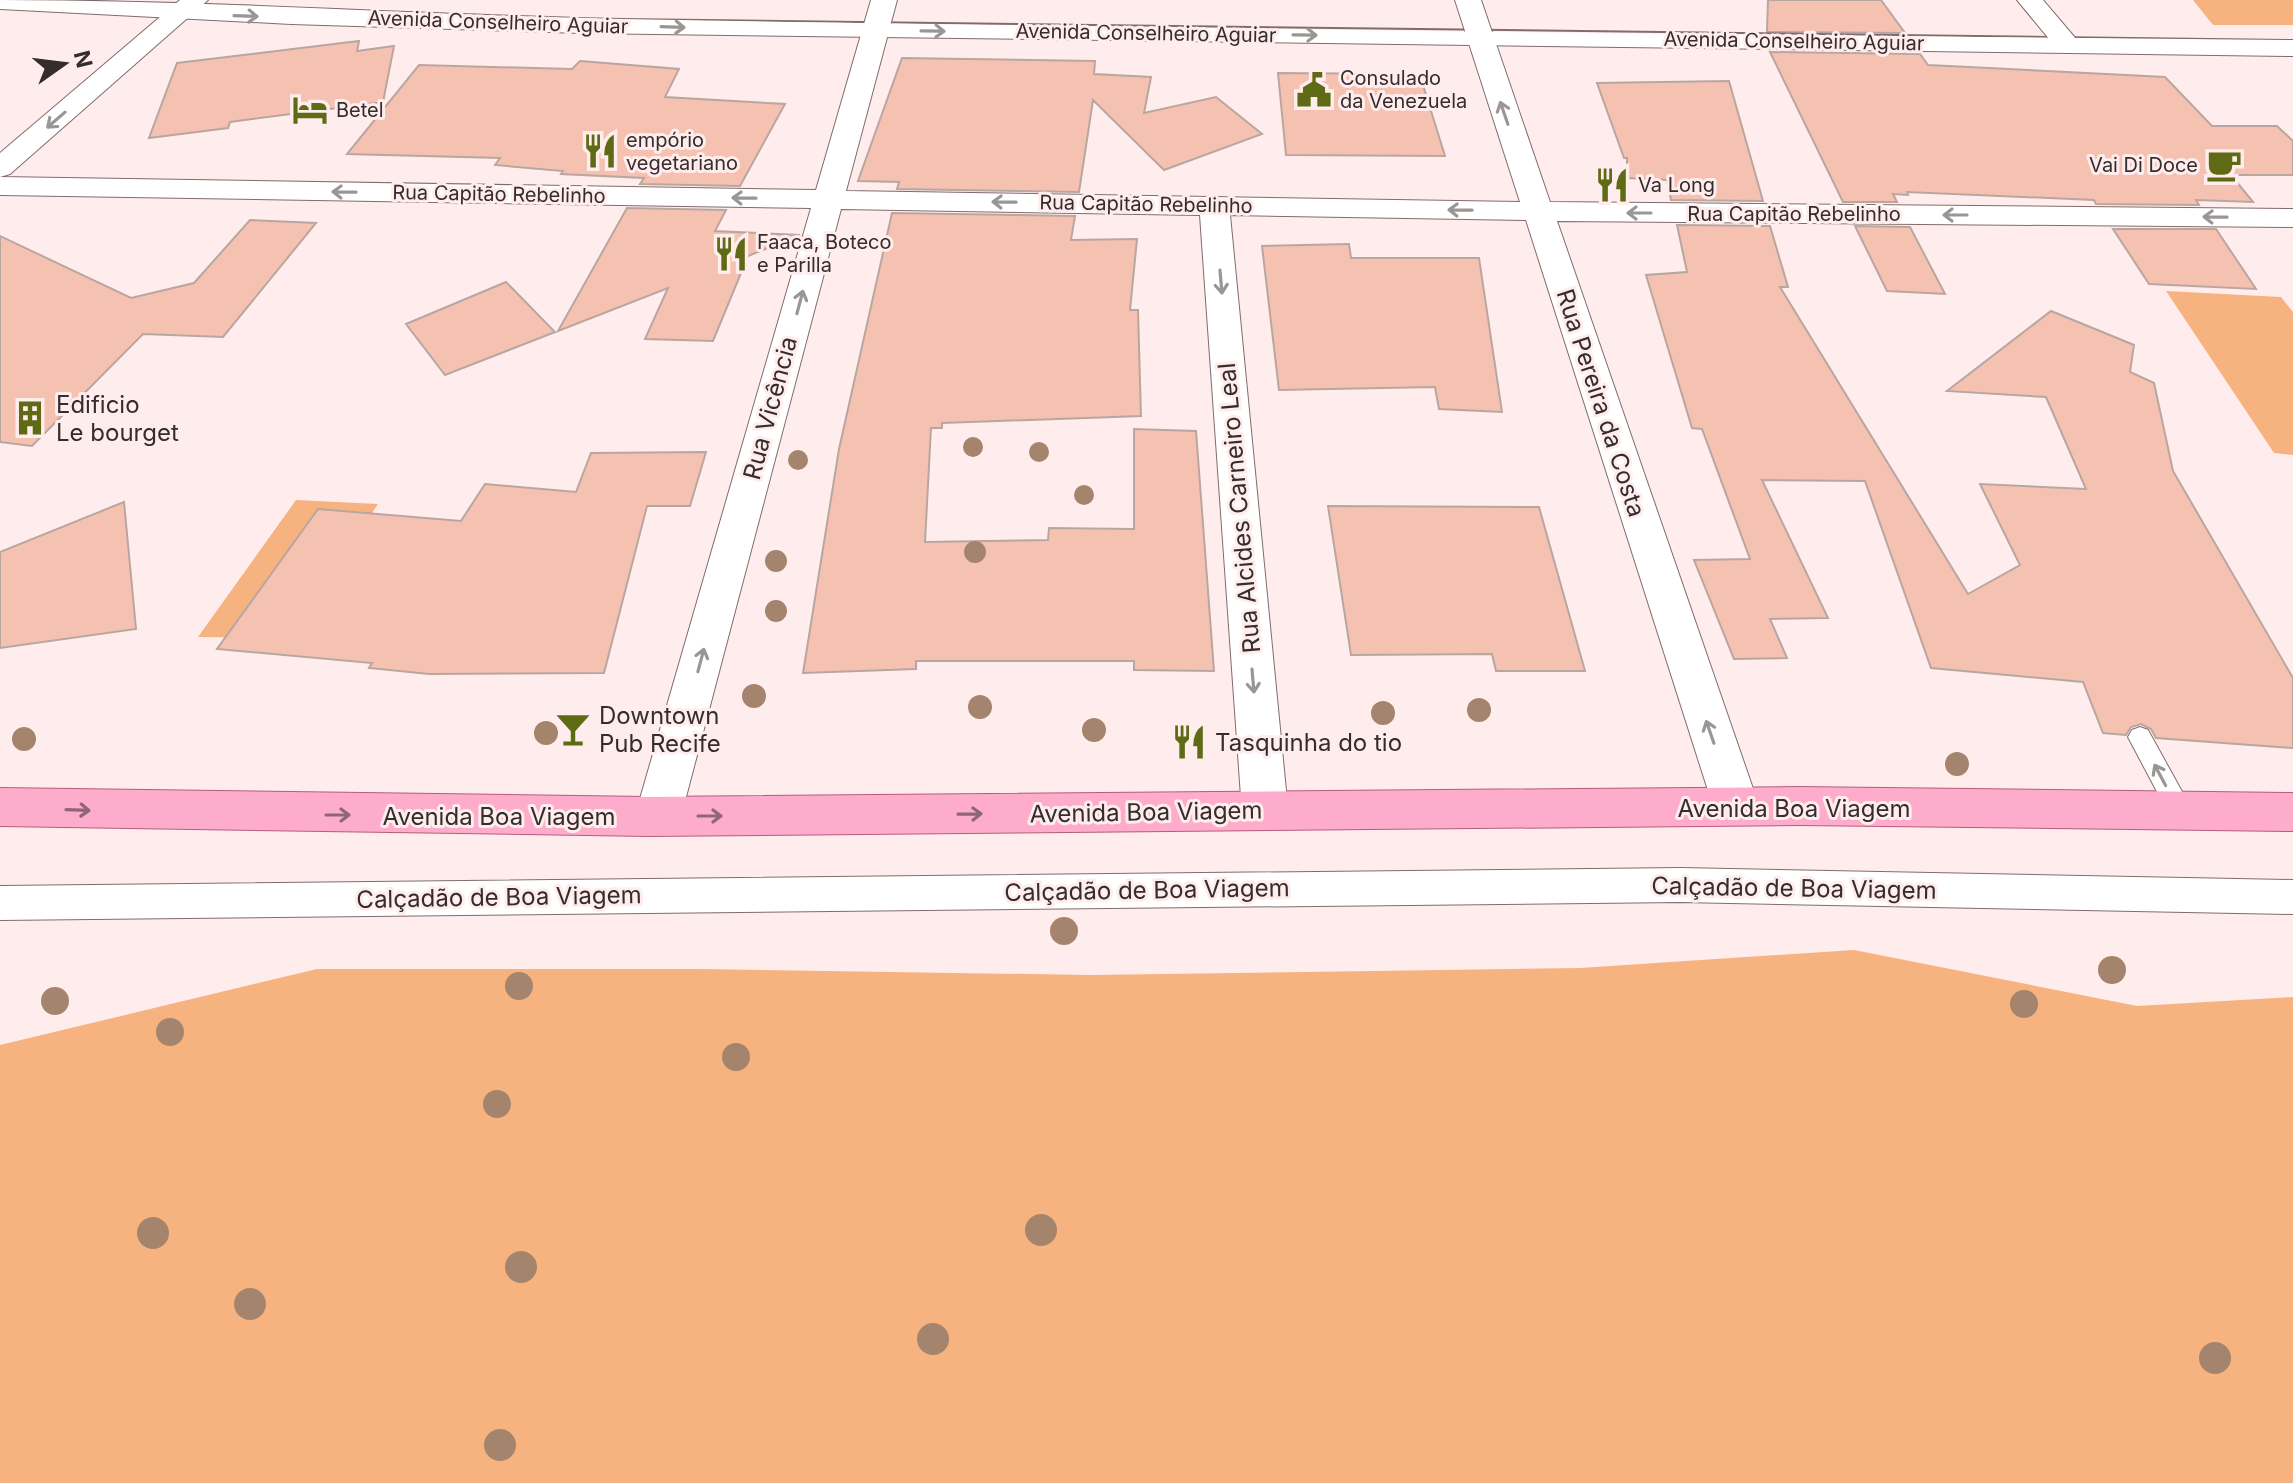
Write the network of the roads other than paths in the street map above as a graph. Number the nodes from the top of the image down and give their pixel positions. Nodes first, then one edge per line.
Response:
1 (1468, 0) edge
2 (2030, 0) edge
3 (0, 1) edge
4 (187, 7) edge
5 (880, 15) edge
6 (1477, 36) junction
7 (2069, 46) junction
8 (2293, 48) edge
9 (0, 168) edge
10 (0, 186) edge
11 (830, 199) junction
12 (1214, 205) junction
13 (1538, 211) junction
14 (2293, 218) edge
15 (2140, 737) dead end
16 (1736, 806) junction
17 (0, 807) edge
18 (1265, 811) junction
19 (2293, 812) edge
20 (2181, 813) junction
21 (658, 816) junction
22 (2293, 897) edge
23 (0, 903) edge

1 - 6 street, Rua Pereira da Costa
2 - 7 street
3 - 4 street, Avenida Conselheiro Aguiar
4 -> 5 street, Avenida Conselheiro Aguiar
4 -> 9 street
5 -> 6 street, Avenida Conselheiro Aguiar
5 - 11 street, Rua Vicência
6 - 7 street, Avenida Conselheiro Aguiar
13 -> 6 street, Rua Pereira da Costa
7 - 8 street, Avenida Conselheiro Aguiar
11 -> 10 street, Rua Capitão Rebelinho
12 -> 11 street, Rua Capitão Rebelinho
21 -> 11 street, Rua Vicência
13 -> 12 street, Rua Capitão Rebelinho
12 -> 18 street, Rua Alcides Carneiro Leal
14 -> 13 street, Rua Capitão Rebelinho
16 -> 13 street, Rua Pereira da Costa
20 -> 15 lane
16 - 18 main road, Avenida Boa Viagem
16 - 20 main road, Avenida Boa Viagem
17 -> 21 main road, Avenida Boa Viagem
21 -> 18 main road, Avenida Boa Viagem
19 - 20 main road, Avenida Boa Viagem
22 - 23 street, Calçadão de Boa Viagem

